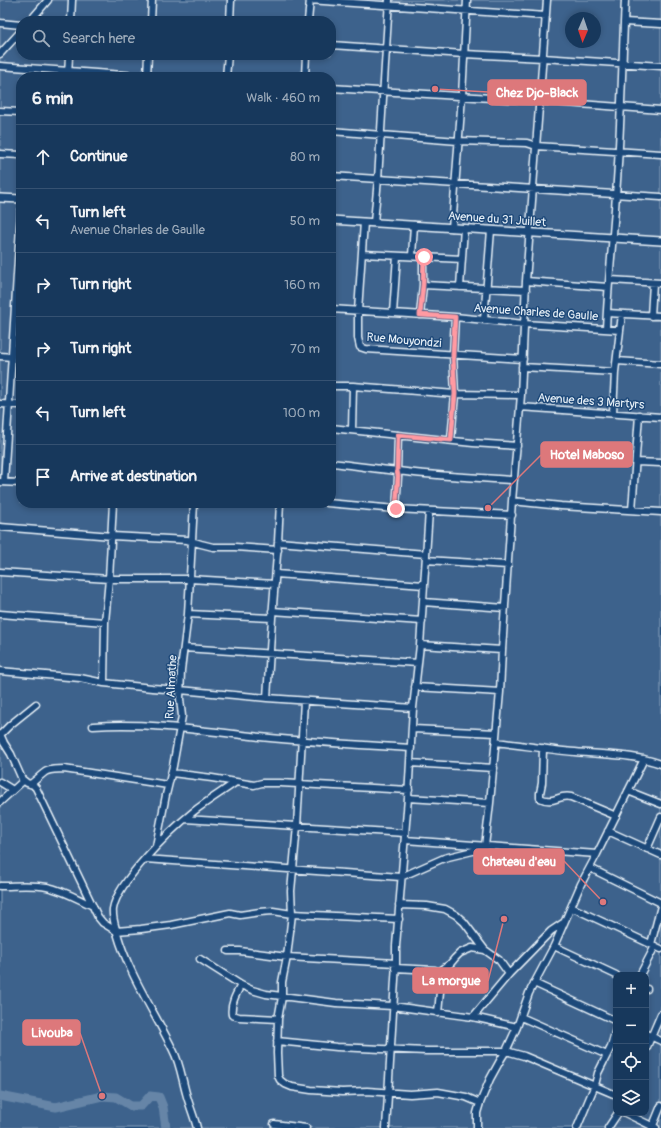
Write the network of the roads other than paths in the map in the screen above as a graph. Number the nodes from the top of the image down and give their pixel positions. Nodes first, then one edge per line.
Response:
1 (48, 0) edge
2 (72, 0) edge
3 (152, 0) edge
4 (230, 0) edge
5 (310, 0) edge
6 (467, 0) edge
7 (547, 0) edge
8 (625, 0) edge
9 (388, 3) edge
10 (466, 10) junction
11 (34, 16) edge
12 (71, 16) edge
13 (151, 16) edge
14 (230, 16) edge
15 (308, 16) edge
16 (546, 16) junction
17 (624, 22) junction
18 (0, 24) edge
19 (661, 24) edge
20 (16, 25) edge
21 (16, 36) edge
22 (336, 45) edge
23 (385, 48) junction
24 (0, 54) edge
25 (464, 54) junction
26 (543, 58) junction
27 (69, 60) edge
28 (148, 60) edge
29 (228, 60) edge
30 (306, 60) edge
31 (622, 64) junction
32 (0, 66) edge
33 (661, 66) edge
34 (51, 72) edge
35 (68, 72) edge
36 (147, 72) edge
37 (226, 72) edge
38 (305, 72) edge
39 (336, 88) edge
40 (384, 92) junction
41 (462, 96) junction
42 (539, 101) junction
43 (621, 108) junction
44 (661, 110) edge
45 (0, 111) edge
46 (16, 112) edge
47 (336, 131) edge
48 (380, 135) junction
49 (458, 140) junction
50 (536, 146) junction
51 (619, 151) junction
52 (0, 154) edge
53 (661, 154) edge
54 (16, 155) edge
55 (336, 176) edge
56 (378, 179) junction
57 (456, 183) junction
58 (533, 188) junction
59 (616, 195) junction
60 (661, 197) edge
61 (0, 198) edge
62 (16, 199) edge
63 (336, 220) edge
64 (364, 222) junction
65 (374, 222) junction
66 (414, 225) junction
67 (452, 228) junction
68 (464, 228) junction
69 (491, 230) junction
70 (530, 233) junction
71 (612, 238) junction
72 (661, 241) edge
73 (363, 254) junction
74 (397, 256) junction
75 (412, 256) junction
76 (424, 257) junction
77 (462, 259) junction
78 (610, 280) junction
79 (526, 281) junction
80 (653, 283) junction
81 (661, 283) edge
82 (423, 285) junction
83 (460, 286) junction
84 (608, 287) junction
85 (486, 289) junction
86 (526, 290) junction
87 (336, 309) edge
88 (358, 311) junction
89 (393, 313) junction
90 (607, 313) junction
91 (622, 314) junction
92 (420, 315) junction
93 (651, 316) junction
94 (661, 316) edge
95 (455, 317) junction
96 (484, 320) junction
97 (524, 324) junction
98 (16, 326) edge
99 (606, 328) junction
100 (620, 330) junction
101 (453, 355) junction
102 (0, 356) edge
103 (12, 357) junction
104 (523, 359) junction
105 (617, 361) junction
106 (661, 364) edge
107 (522, 367) junction
108 (615, 372) junction
109 (336, 386) edge
110 (353, 386) junction
111 (455, 394) junction
112 (521, 395) junction
113 (0, 404) edge
114 (9, 404) junction
115 (16, 405) edge
116 (520, 407) junction
117 (613, 413) junction
118 (639, 415) junction
119 (661, 417) edge
120 (336, 428) edge
121 (352, 430) junction
122 (398, 435) junction
123 (451, 440) junction
124 (517, 446) junction
125 (636, 462) junction
126 (661, 463) edge
127 (336, 464) edge
128 (397, 471) junction
129 (514, 480) junction
130 (2, 482) edge
131 (16, 483) edge
132 (512, 501) junction
133 (336, 504) edge
134 (113, 508) edge
135 (194, 508) edge
136 (280, 508) edge
137 (396, 509) junction
138 (632, 510) junction
139 (428, 511) junction
140 (661, 512) edge
141 (512, 515) junction
142 (0, 527) edge
143 (112, 536) junction
144 (192, 542) junction
145 (278, 542) junction
146 (278, 550) junction
147 (426, 557) junction
148 (508, 565) junction
149 (0, 572) edge
150 (276, 574) junction
151 (109, 579) junction
152 (190, 579) junction
153 (275, 584) junction
154 (424, 585) junction
155 (423, 602) junction
156 (506, 608) junction
157 (272, 611) junction
158 (0, 614) edge
159 (188, 614) junction
160 (272, 618) junction
161 (422, 621) junction
162 (105, 622) junction
163 (420, 645) junction
164 (184, 648) junction
165 (502, 650) junction
166 (270, 653) junction
167 (418, 663) junction
168 (0, 671) edge
169 (104, 683) junction
170 (415, 687) junction
171 (180, 690) junction
172 (500, 692) junction
173 (267, 698) junction
174 (304, 701) junction
175 (36, 704) dead end
176 (413, 708) junction
177 (93, 726) dead end
178 (180, 728) junction
179 (413, 729) junction
180 (496, 734) junction
181 (0, 735) edge
182 (301, 741) junction
183 (496, 742) junction
184 (411, 748) junction
185 (543, 748) junction
186 (644, 759) junction
187 (410, 763) junction
188 (661, 764) edge
189 (494, 768) junction
190 (172, 773) junction
191 (23, 781) junction
192 (0, 782) edge
193 (236, 782) junction
194 (30, 784) junction
195 (300, 784) junction
196 (168, 785) junction
197 (13, 790) junction
198 (409, 790) junction
199 (628, 791) junction
200 (408, 798) junction
201 (0, 802) edge
202 (490, 803) junction
203 (661, 804) edge
204 (616, 816) junction
205 (661, 817) edge
206 (185, 819) junction
207 (297, 826) junction
208 (608, 831) junction
209 (405, 833) junction
210 (405, 840) junction
211 (156, 846) junction
212 (485, 846) junction
213 (647, 849) junction
214 (597, 854) junction
215 (661, 855) edge
216 (145, 860) junction
217 (590, 868) junction
218 (293, 870) junction
219 (402, 877) junction
220 (0, 886) edge
221 (661, 903) edge
222 (399, 905) junction
223 (93, 906) junction
224 (661, 906) edge
225 (570, 908) junction
226 (292, 914) junction
227 (399, 919) junction
228 (563, 923) junction
229 (116, 932) junction
230 (653, 945) junction
231 (554, 946) junction
232 (661, 949) edge
233 (485, 950) junction
234 (228, 951) dead end
235 (287, 957) junction
236 (200, 959) dead end
237 (396, 966) junction
238 (439, 972) junction
239 (641, 972) edge
240 (509, 974) junction
241 (613, 974) edge
242 (534, 982) junction
243 (241, 985) junction
244 (282, 997) junction
245 (393, 1006) junction
246 (438, 1013) junction
247 (661, 1014) edge
248 (521, 1016) junction
249 (473, 1017) junction
250 (278, 1019) junction
251 (613, 1020) edge
252 (517, 1027) junction
253 (649, 1033) edge
254 (649, 1035) edge
255 (613, 1038) edge
256 (277, 1041) junction
257 (661, 1041) edge
258 (391, 1049) junction
259 (506, 1051) junction
260 (607, 1055) junction
261 (595, 1085) junction
262 (389, 1092) junction
263 (613, 1094) edge
264 (480, 1103) junction
265 (661, 1106) edge
266 (616, 1116) edge
267 (631, 1116) edge
268 (274, 1124) dead end
269 (654, 1127) edge
270 (197, 1128) edge
271 (306, 1128) edge
272 (386, 1128) edge
273 (477, 1128) edge
274 (577, 1128) edge
275 (608, 1128) edge

1 - 11 street
2 - 12 street
3 - 13 street
4 - 14 street
5 - 9 street
5 - 15 street
6 - 10 street
7 - 16 street
8 - 17 street
9 - 10 street
9 - 23 street
10 - 16 street
10 - 25 street
16 - 26 street
17 - 19 street
17 - 31 street
18 - 20 street
21 - 24 street
22 - 23 street
23 - 25 street
23 - 40 street
25 - 26 street
25 - 41 street
26 - 31 street
26 - 42 street
27 - 35 street
28 - 36 street
29 - 37 street
30 - 38 street
31 - 33 street
31 - 43 street
32 - 34 street
39 - 40 street
40 - 41 street
40 - 48 street
41 - 42 street
41 - 49 street
42 - 43 street
42 - 50 street
43 - 44 street
43 - 51 street
45 - 46 street
47 - 48 street
48 - 49 street
48 - 56 street
49 - 50 street
49 - 57 street
50 - 51 street
50 - 58 street
51 - 53 street
51 - 59 street
52 - 54 street
55 - 56 street
56 - 57 street
56 - 65 street
57 - 58 street
57 - 67 street
58 - 59 street
58 - 70 street
59 - 60 street
59 - 71 street
61 - 62 street
63 - 64 street, Avenue du 31 Juillet
64 - 65 street, Avenue du 31 Juillet
64 - 73 street, Rue Mouyondzi
65 - 66 street, Avenue du 31 Juillet
66 - 67 street, Avenue du 31 Juillet
66 - 75 street
67 - 68 street, Avenue du 31 Juillet
68 - 69 street, Avenue du 31 Juillet
68 - 77 street
69 - 70 street, Avenue du 31 Juillet
69 - 85 street
70 - 71 street, Avenue du 31 Juillet
70 - 79 street
71 - 72 street, Avenue du 31 Juillet
71 - 78 street
73 - 74 street
73 - 88 street, Rue Mouyondzi
74 - 75 street
74 - 89 street
75 - 76 street
76 - 77 street
76 - 82 street
77 - 83 street
78 - 80 street
78 - 84 street
79 - 84 street
79 - 86 street
80 - 81 street
80 - 93 street
82 - 83 street
82 - 92 street
83 - 85 street
84 - 90 street
85 - 86 street
85 - 96 street
86 - 97 street
87 - 88 street, Avenue Charles de Gaulle
88 - 89 street, Avenue Charles de Gaulle
88 - 101 street, Rue Mouyondzi
89 - 92 street, Avenue Charles de Gaulle
90 - 91 street
90 - 99 street
91 - 93 street
91 - 100 street
92 - 95 street, Avenue Charles de Gaulle
93 - 94 street
95 - 96 street, Avenue Charles de Gaulle
95 - 101 street
96 - 97 street, Avenue Charles de Gaulle
97 - 99 street, Avenue Charles de Gaulle
97 - 104 street
98 - 103 street
99 - 100 street, Avenue Charles de Gaulle
100 - 105 street
101 - 104 street, Rue Mouyondzi
101 - 111 street
102 - 103 street
103 - 114 street
104 - 107 street
105 - 106 street
105 - 108 street
107 - 108 street
107 - 112 street
108 - 117 street
109 - 110 street
110 - 111 street
110 - 121 street
111 - 112 street
111 - 123 street
112 - 116 street
113 - 114 street
114 - 115 street
114 - 130 street
116 - 117 street, Avenue des 3 Martyrs
116 - 124 street
117 - 118 street, Avenue des 3 Martyrs
118 - 119 street, Avenue des 3 Martyrs
118 - 125 street
120 - 121 street
121 - 122 street
122 - 123 street
122 - 128 street
123 - 124 street
124 - 129 street
125 - 126 street
125 - 138 street
127 - 128 street
128 - 129 street
128 - 137 street
129 - 132 street
130 - 131 street
132 - 138 street
132 - 141 street
133 - 137 street
134 - 143 street
135 - 144 street, Rue Almathe
136 - 145 street
137 - 139 street
138 - 140 street
139 - 141 street
139 - 147 street
141 - 148 street
142 - 143 street
143 - 144 street
143 - 151 street
144 - 146 street
144 - 152 street, Rue Almathe
145 - 146 street
145 - 147 street
146 - 150 street
147 - 148 street
147 - 154 street
148 - 156 street
149 - 151 street
150 - 153 street
150 - 154 street
151 - 152 street
151 - 162 street
152 - 153 street
152 - 159 street, Rue Almathe
153 - 157 street
154 - 155 street
155 - 156 street
155 - 161 street
156 - 165 street
157 - 160 street
157 - 161 street
158 - 162 street
159 - 160 street
159 - 164 street, Rue Almathe
160 - 166 street
161 - 163 street
162 - 169 street
163 - 165 street
163 - 167 street
164 - 166 street
164 - 171 street, Rue Almathe
165 - 172 street
166 - 167 street
166 - 173 street
167 - 170 street
168 - 169 street
169 - 171 street
170 - 172 street
170 - 176 street
171 - 173 street
171 - 178 street, Rue Almathe
172 - 180 street
173 - 174 street
174 - 176 street
174 - 182 street
175 - 181 street
176 - 179 street
177 - 178 street
178 - 182 street
178 - 190 street, Rue Almathe
179 - 180 street
179 - 184 street
180 - 183 street
181 - 191 street
182 - 184 street
182 - 195 street
183 - 185 street
183 - 189 street
184 - 187 street
185 - 186 street
185 - 204 street
186 - 188 street
186 - 199 street
187 - 189 street
187 - 198 street
189 - 202 street
190 - 193 street
190 - 196 street, Rue Almathe
191 - 194 street
191 - 197 street
192 - 197 street
193 - 195 street
193 - 206 street
194 - 196 street
194 - 223 street
195 - 198 street
195 - 207 street
196 - 211 street, Rue Almathe
197 - 201 street
198 - 200 street
199 - 203 street
199 - 204 street
200 - 202 street
200 - 209 street
202 - 212 street
204 - 208 street
205 - 213 street
206 - 207 street
206 - 211 street
207 - 209 street
207 - 218 street
208 - 213 street
208 - 214 street
209 - 210 street
210 - 212 street
210 - 219 street
211 - 216 street
212 - 214 street
212 - 219 street
213 - 215 street
214 - 217 street
216 - 218 street
216 - 229 street
217 - 221 street
217 - 225 street
218 - 219 street
218 - 226 street
219 - 222 street
220 - 223 street
222 - 227 street
222 - 233 street
223 - 229 street
224 - 230 street
225 - 228 street
225 - 230 street
226 - 227 street
226 - 229 street
226 - 235 street
227 - 237 street
228 - 231 street
228 - 240 street
229 - 270 street
230 - 232 street
230 - 239 street
231 - 241 street
231 - 242 street
233 - 238 street
233 - 240 street
234 - 235 street
235 - 237 street
235 - 244 street
236 - 243 street
237 - 238 street
237 - 245 street
238 - 246 street
240 - 249 street
242 - 248 street
242 - 251 street
243 - 244 street
243 - 250 street
244 - 245 street
244 - 250 street
245 - 246 street
245 - 258 street
246 - 249 street
247 - 253 street
248 - 252 street
248 - 260 street
249 - 252 street
250 - 256 street
252 - 259 street
254 - 257 street
255 - 260 street
256 - 258 street
256 - 262 street
258 - 259 street
258 - 262 street
259 - 261 street
259 - 264 street
260 - 261 street
261 - 263 street
261 - 274 street
262 - 264 street
262 - 272 street
264 - 273 street
265 - 269 street
266 - 275 street
267 - 269 street
268 - 271 street

